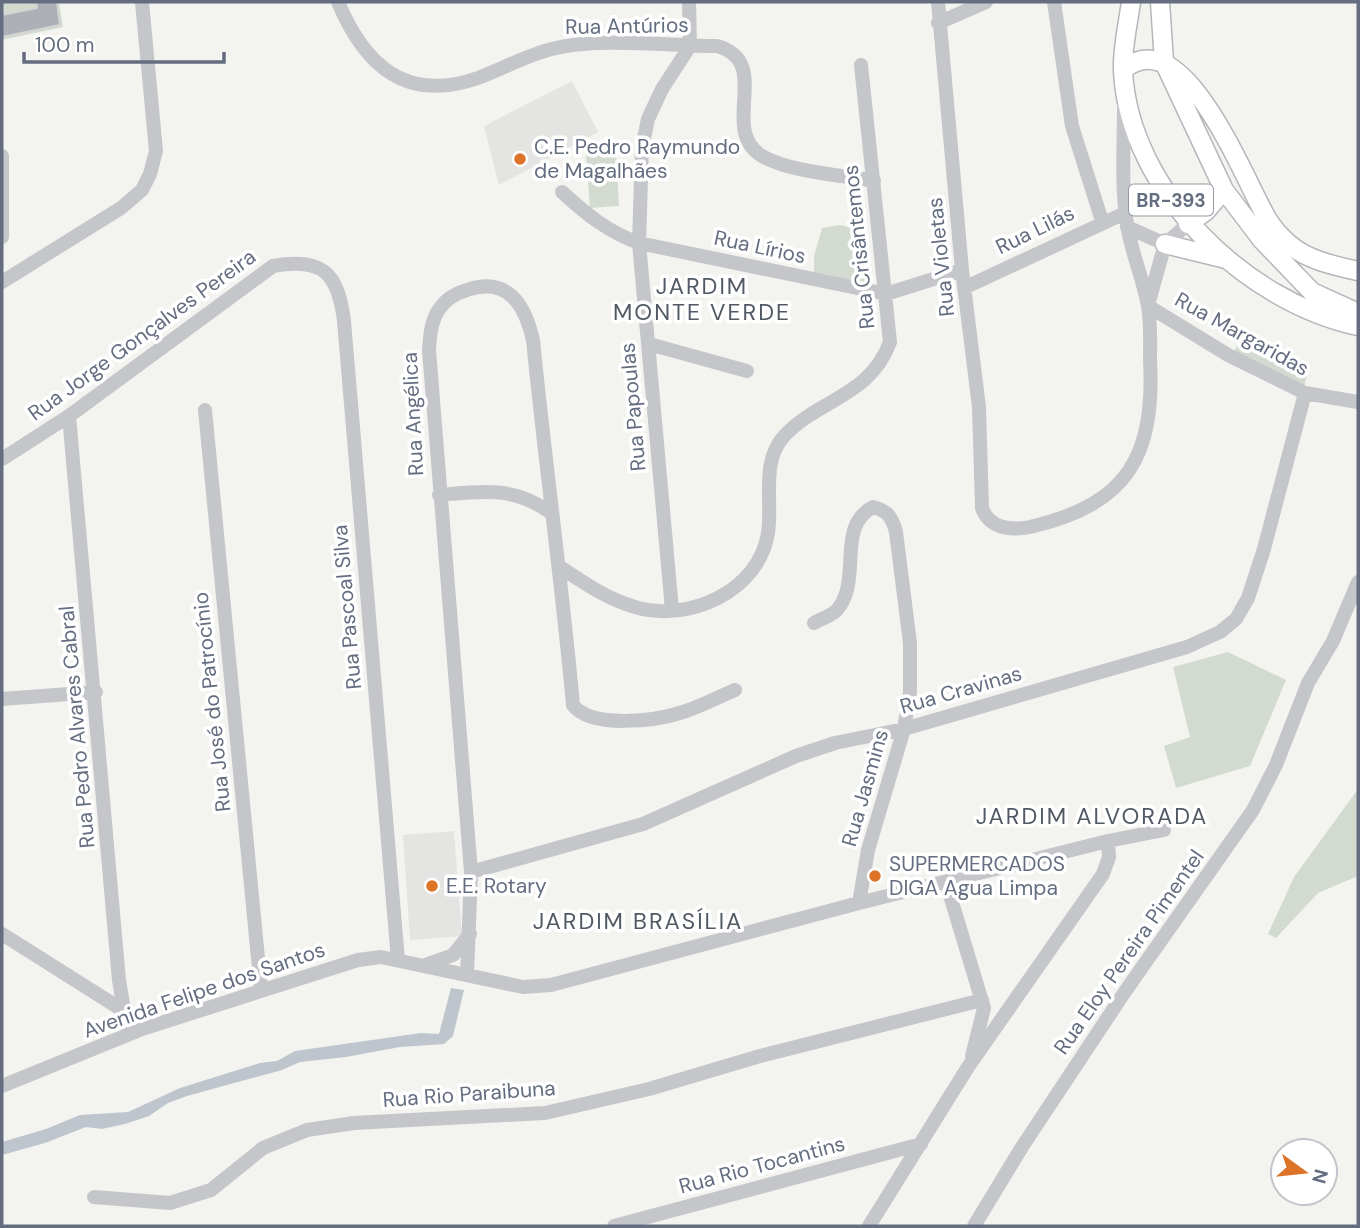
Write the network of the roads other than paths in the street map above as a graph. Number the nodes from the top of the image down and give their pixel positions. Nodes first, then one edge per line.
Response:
1 (142, 2) edge
2 (338, 2) edge
3 (689, 2) edge
4 (938, 2) edge
5 (986, 2) edge
6 (1054, 2) edge
7 (1131, 2) edge
8 (1160, 2) edge
9 (939, 23) junction
10 (690, 46) junction
11 (1164, 62) junction
12 (861, 65) dead end
13 (1123, 70) junction
14 (2, 156) edge
15 (874, 181) junction
16 (1224, 190) junction
17 (562, 192) dead end
18 (1253, 192) junction
19 (1126, 220) junction
20 (1102, 221) junction
21 (1188, 224) junction
22 (2, 237) edge
23 (639, 243) junction
24 (1165, 244) junction
25 (1230, 260) junction
26 (313, 264) joint
27 (962, 270) junction
28 (1358, 271) edge
29 (1294, 276) junction
30 (2, 282) edge
31 (964, 288) junction
32 (886, 295) junction
33 (1148, 306) junction
34 (1358, 313) edge
35 (1358, 326) edge
36 (649, 344) junction
37 (747, 371) dead end
38 (1305, 393) junction
39 (1358, 402) edge
40 (205, 410) dead end
41 (69, 416) junction
42 (2, 459) edge
43 (439, 495) junction
44 (550, 512) junction
45 (560, 566) junction
46 (1358, 582) edge
47 (672, 610) junction
48 (814, 623) dead end
49 (735, 690) dead end
50 (96, 692) junction
51 (2, 699) edge
52 (904, 729) junction
53 (1164, 830) dead end
54 (1108, 841) junction
55 (471, 872) junction
56 (946, 882) junction
57 (859, 903) junction
58 (471, 933) junction
59 (2, 934) edge
60 (398, 960) junction
61 (424, 966) junction
62 (467, 975) junction
63 (261, 989) junction
64 (1017, 1000) junction
65 (983, 1004) junction
66 (124, 1011) junction
67 (128, 1034) junction
68 (968, 1067) junction
69 (2, 1086) edge
70 (921, 1144) junction
71 (94, 1197) dead end
72 (614, 1226) edge
73 (869, 1226) edge
74 (974, 1226) edge

1 - 30 street
2 - 10 street, Rua Antúrios
3 - 10 street
4 - 9 street, Rua Violetas
5 - 9 street
6 - 20 street
7 - 13 main road, BR-393
8 - 11 main road, BR-393
9 - 27 street, Rua Violetas
10 - 15 street, Rua Antúrios
10 - 23 street, Rua Papoulas
11 - 13 main road
11 - 16 main road, BR-393
11 - 18 main road
12 - 15 street, Rua Crisântemos
13 - 19 street
13 - 21 main road, BR-393
14 - 22 street
15 - 32 street, Rua Crisântemos
16 - 21 main road
16 - 29 main road, BR-393
17 - 23 street, Rua Lírios
18 - 28 main road
18 - 29 main road
19 - 20 street, Rua Lilás
19 - 24 street
19 - 33 street
20 - 31 street, Rua Lilás
21 - 24 street
21 - 25 main road, BR-393
23 - 32 street, Rua Lírios
23 - 36 street, Rua Papoulas
24 - 25 main road
24 - 33 street
25 - 35 main road, BR-393
26 - 41 street, Rua Jorge Gonçalves Pereira
26 - 60 street, Rua Pascoal Silva
27 - 31 street, Rua Violetas
27 - 32 street
29 - 34 main road, BR-393
31 - 33 street, Rua Violetas
32 - 47 street, Rua Crisântemos
33 - 38 street, Rua Margaridas
36 - 37 street
36 - 47 street, Rua Papoulas
38 - 39 street, Rua Margaridas
38 - 52 street, Rua Cravinas
40 - 63 street, Rua José do Patrocínio
41 - 42 street, Rua Jorge Gonçalves Pereira
41 - 50 street, Rua Pedro Alvares Cabral
43 - 44 street
43 - 44 street, Rua Angélica
43 - 55 street, Rua Angélica
44 - 45 street, Rua Angélica
45 - 47 street, Rua Crisântemos
45 - 49 street, Rua Angélica
46 - 74 street, Rua Eloy Pereira Pimentel
48 - 52 street, Rua Jasmins
50 - 51 street
50 - 66 street, Rua Pedro Alvares Cabral
52 - 55 street, Rua Cravinas
52 - 57 street, Rua Jasmins
53 - 54 street, Avenida Felipe dos Santos
54 - 56 street, Avenida Felipe dos Santos
54 - 64 street
55 - 58 street, Rua Angélica
56 - 57 street, Avenida Felipe dos Santos
56 - 65 street
57 - 62 street, Avenida Felipe dos Santos
58 - 61 street
58 - 62 street, Rua Angélica
59 - 66 street
60 - 61 street, Avenida Felipe dos Santos
60 - 63 street, Avenida Felipe dos Santos
61 - 62 street, Avenida Felipe dos Santos
63 - 67 street, Avenida Felipe dos Santos
64 - 65 street, Rua Rio Paraibuna
64 - 68 street
65 - 68 street
65 - 71 street, Rua Rio Paraibuna
66 - 67 street, Rua Pedro Alvares Cabral
67 - 69 street, Avenida Felipe dos Santos
68 - 70 street
70 - 72 street, Rua Rio Tocantins
70 - 73 street

